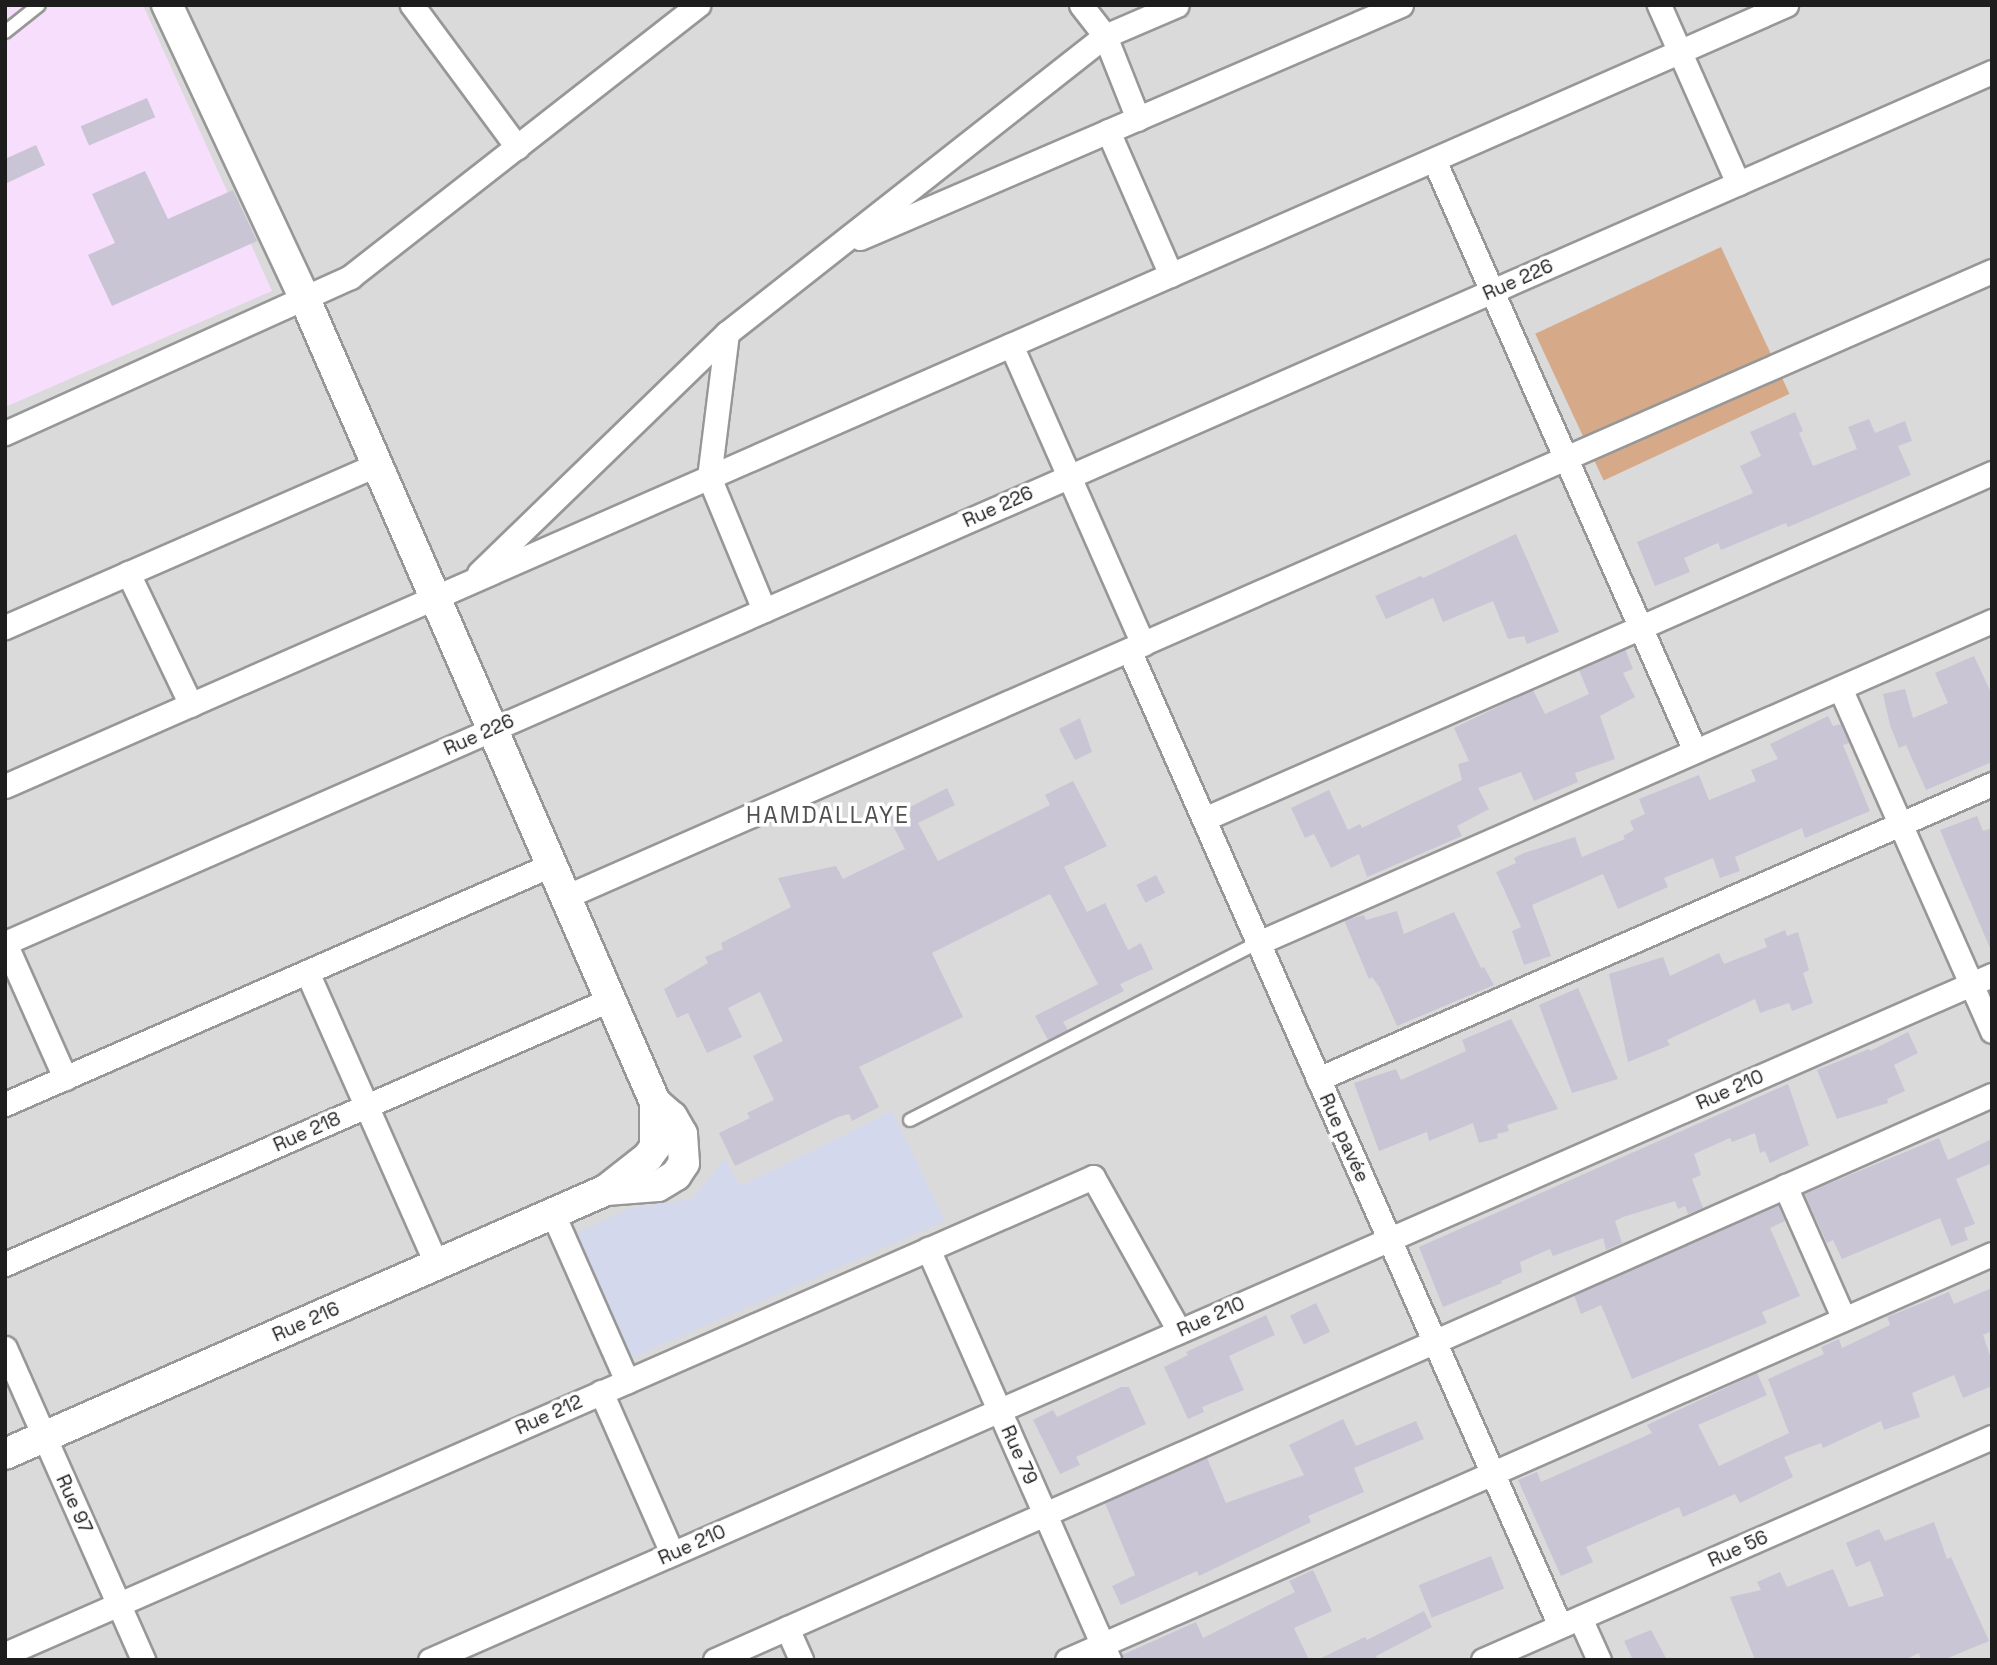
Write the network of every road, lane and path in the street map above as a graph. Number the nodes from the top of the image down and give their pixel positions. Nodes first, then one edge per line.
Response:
1 (39, 5) edge
2 (167, 5) edge
3 (412, 5) edge
4 (698, 5) edge
5 (1082, 5) edge
6 (1177, 5) edge
7 (1401, 5) edge
8 (1659, 5) edge
9 (1786, 5) edge
10 (5, 32) edge
11 (1105, 36) junction
12 (1680, 52) junction
13 (1992, 72) edge
14 (1138, 119) junction
15 (1108, 131) junction
16 (517, 147) junction
17 (1434, 160) junction
18 (1738, 183) junction
19 (832, 251) junction
20 (1992, 271) edge
21 (1171, 275) junction
22 (1492, 291) junction
23 (304, 297) junction
24 (727, 333) junction
25 (1011, 345) junction
26 (5, 433) edge
27 (1565, 458) junction
28 (378, 464) junction
29 (1992, 473) edge
30 (1069, 476) junction
31 (709, 477) junction
32 (128, 573) junction
33 (469, 583) junction
34 (436, 597) junction
35 (764, 610) junction
36 (1992, 621) edge
37 (5, 627) edge
38 (1640, 627) junction
39 (1136, 647) junction
40 (1840, 688) junction
41 (191, 705) junction
42 (493, 729) junction
43 (1695, 751) junction
44 (1992, 784) edge
45 (5, 786) edge
46 (1204, 819) junction
47 (1900, 824) junction
48 (551, 865) junction
49 (565, 897) junction
50 (5, 943) edge
51 (1258, 943) junction
52 (307, 972) junction
53 (1982, 980) edge
54 (609, 1000) junction
55 (1992, 1031) edge
56 (65, 1078) junction
57 (1318, 1079) junction
58 (1992, 1095) edge
59 (5, 1104) edge
60 (366, 1106) junction
61 (909, 1120) dead end
62 (1785, 1186) junction
63 (552, 1214) junction
64 (1389, 1239) junction
65 (928, 1249) junction
66 (1992, 1254) edge
67 (5, 1264) edge
68 (437, 1265) junction
69 (1844, 1319) junction
70 (1179, 1331) junction
71 (1434, 1341) junction
72 (5, 1348) edge
73 (626, 1381) junction
74 (601, 1392) junction
75 (999, 1410) junction
76 (44, 1437) junction
77 (1992, 1437) edge
78 (5, 1454) edge
79 (1493, 1473) junction
80 (1045, 1514) junction
81 (672, 1553) junction
82 (118, 1604) junction
83 (1570, 1622) junction
84 (787, 1628) junction
85 (1106, 1652) edge
86 (5, 1654) edge
87 (438, 1658) edge
88 (143, 1660) edge
89 (715, 1660) edge
90 (801, 1660) edge
91 (1067, 1660) edge
92 (1483, 1660) edge
93 (1599, 1660) edge

1 - 10 lane
2 - 23 street
3 - 16 street
4 - 16 street
5 - 11 street
6 - 11 street
7 - 14 street
8 - 12 street
9 - 12 street
11 - 14 street
11 - 19 street
12 - 17 street
12 - 18 street
13 - 18 street, Rue 226
14 - 15 street
15 - 19 street
15 - 21 street
16 - 23 street
17 - 21 street
17 - 22 street
18 - 22 street, Rue 226
19 - 24 street
20 - 27 street
21 - 25 street
22 - 27 street
22 - 30 street, Rue 226
23 - 26 street
23 - 28 street
24 - 31 street
24 - 33 street
25 - 30 street, Rue pavée
25 - 31 street
27 - 38 street
27 - 39 street
28 - 32 street
28 - 34 street
29 - 38 street
30 - 35 street, Rue 226
30 - 39 street, Rue pavée
31 - 33 street
31 - 35 street
32 - 37 street
32 - 41 street
33 - 34 street
34 - 41 street
34 - 42 street
35 - 42 street, Rue 226
36 - 40 street
38 - 43 street
38 - 46 street
39 - 46 street, Rue pavée
39 - 49 street
40 - 43 street
40 - 47 street
41 - 45 street
42 - 48 street
42 - 50 street, Rue 226
43 - 51 street
44 - 47 street
46 - 51 street, Rue pavée
47 - 53 street
47 - 57 street
48 - 49 street
48 - 52 street
49 - 54 street
50 - 56 street
51 - 57 street, Rue pavée
51 - 61 lane
52 - 56 street
52 - 60 street
53 - 55 street
53 - 64 street, Rue 210
54 - 60 street, Rue 218
54 - 63 street, Rue 216
56 - 59 street
57 - 64 street, Rue pavée
58 - 62 street
60 - 67 street, Rue 218
60 - 68 street
62 - 69 street
62 - 71 street
63 - 68 street, Rue 216
63 - 73 street
64 - 70 street, Rue 210
64 - 71 street, Rue pavée
65 - 70 street, Rue 212
65 - 73 street, Rue 212
65 - 75 street, Rue 79
66 - 69 street
68 - 76 street, Rue 216
69 - 79 street
70 - 75 street, Rue 210
71 - 79 street, Rue pavée
71 - 80 street
72 - 76 street, Rue 97
73 - 74 street, Rue 212
74 - 81 street
74 - 82 street, Rue 212
75 - 80 street, Rue 79
75 - 81 street, Rue 210
76 - 78 street, Rue 216
76 - 82 street, Rue 97
77 - 83 street, Rue 56
79 - 83 street, Rue pavée
79 - 85 street
80 - 84 street
80 - 85 street, Rue 79
81 - 87 street, Rue 210
82 - 86 street, Rue 212
82 - 88 street, Rue 97
83 - 92 street, Rue 56
83 - 93 street, Rue pavée
84 - 89 street
84 - 90 street
85 - 91 street

